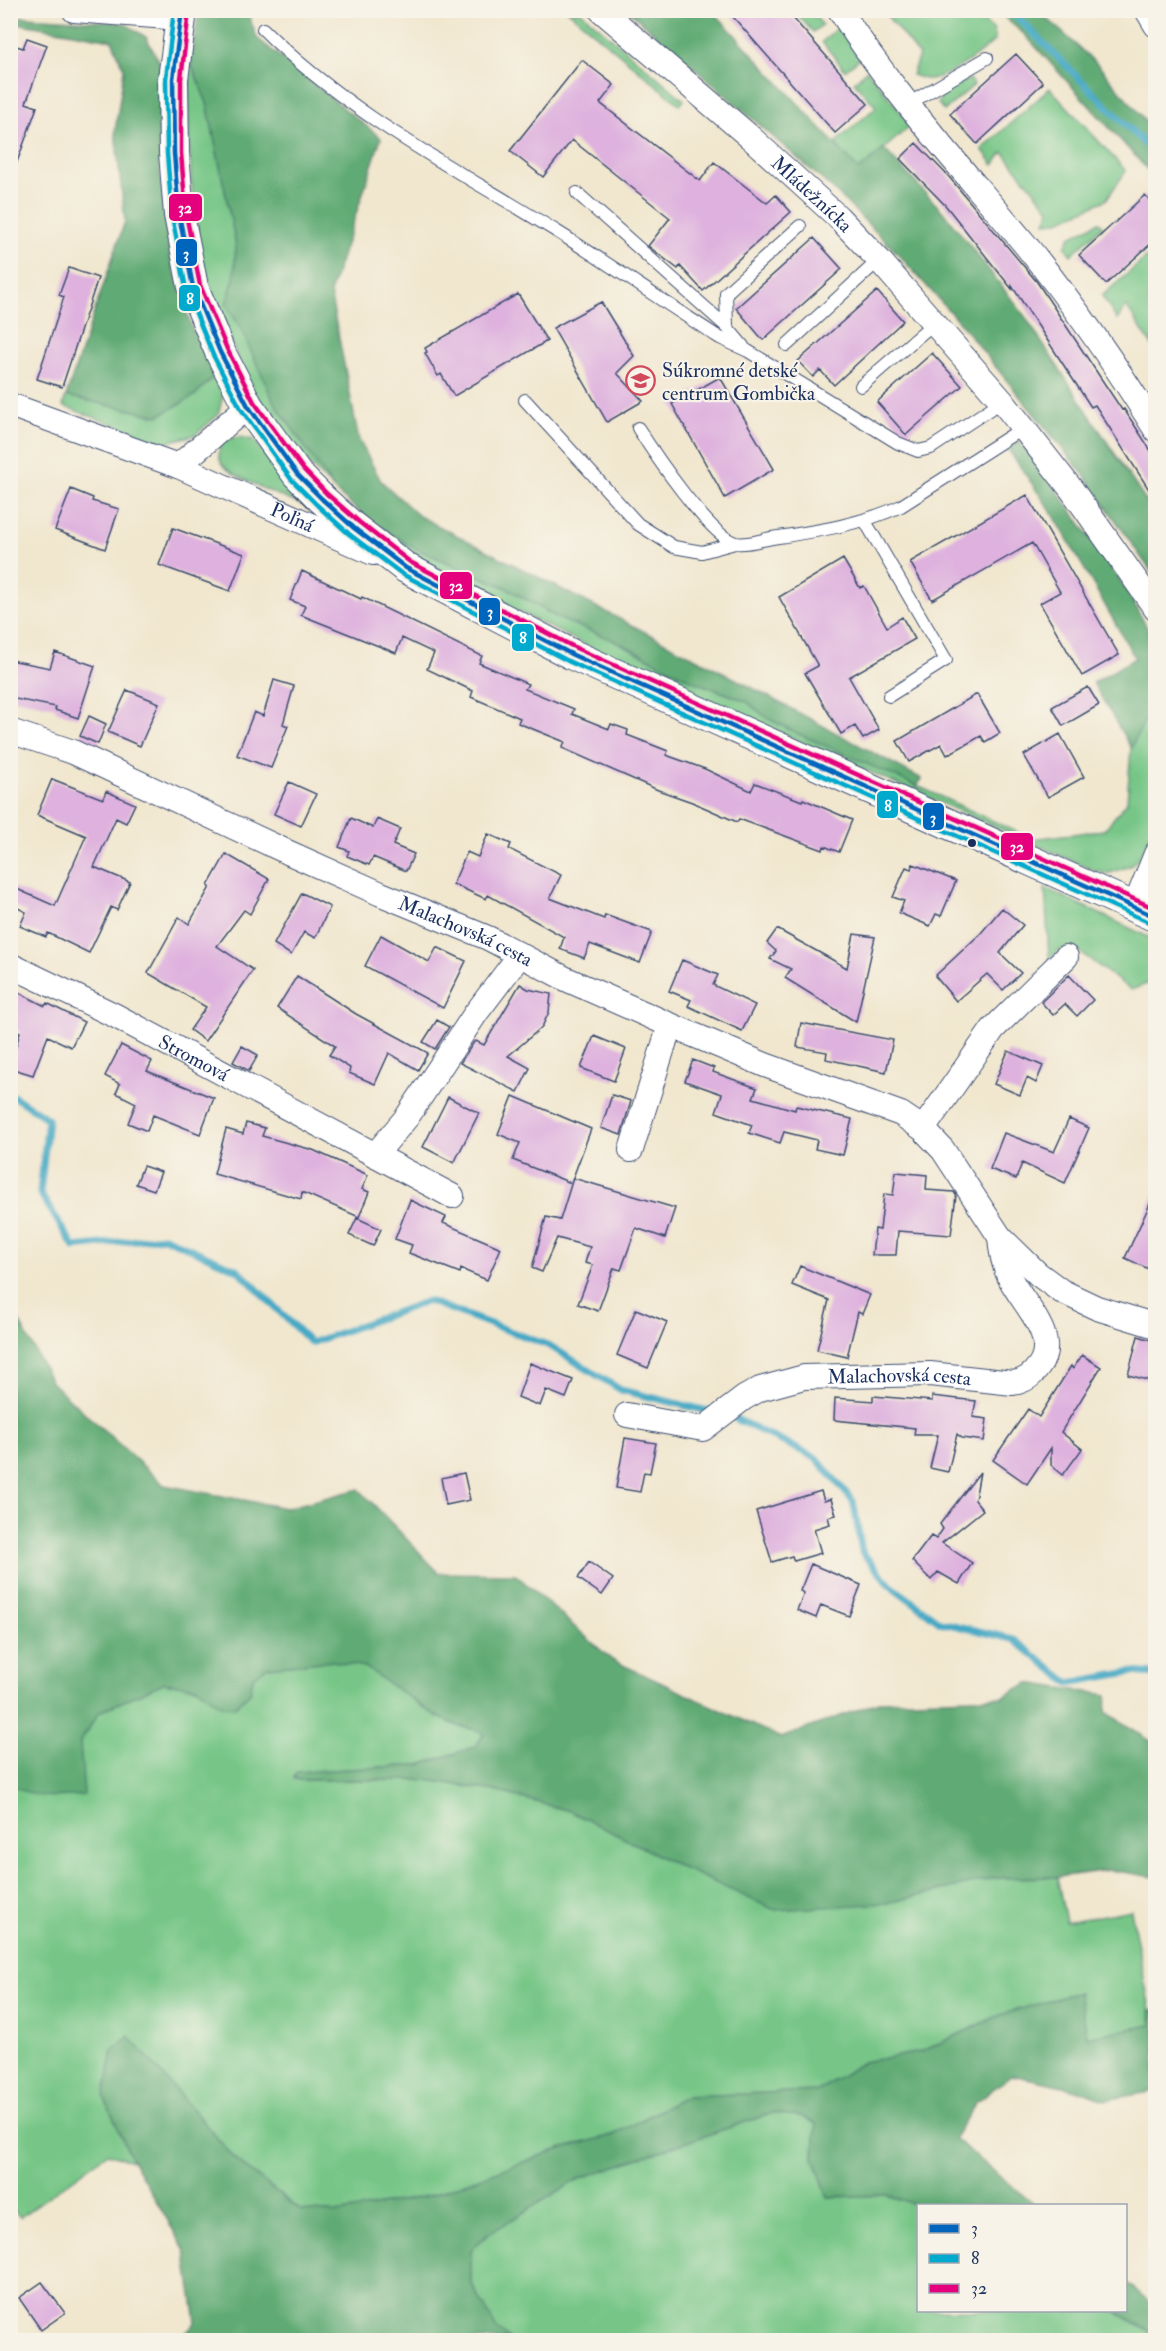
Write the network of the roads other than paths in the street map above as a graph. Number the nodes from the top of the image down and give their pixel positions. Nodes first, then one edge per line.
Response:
1 (74, 10) edge
2 (601, 10) edge
3 (840, 10) edge
4 (1147, 10) edge
5 (182, 14) edge
6 (1155, 25) edge
7 (263, 29) dead end
8 (987, 58) dead end
9 (908, 104) junction
10 (577, 193) dead end
11 (800, 226) dead end
12 (879, 260) junction
13 (934, 322) junction
14 (723, 333) junction
15 (787, 345) dead end
16 (861, 386) dead end
17 (525, 400) dead end
18 (1002, 401) junction
19 (10, 405) edge
20 (248, 406) junction
21 (638, 428) dead end
22 (1023, 428) junction
23 (1155, 430) edge
24 (178, 466) junction
25 (865, 520) junction
26 (735, 543) junction
27 (406, 567) junction
28 (1155, 609) edge
29 (889, 696) dead end
30 (10, 731) edge
31 (1155, 854) edge
32 (1145, 911) edge
33 (520, 956) junction
34 (1066, 957) dead end
35 (10, 965) edge
36 (670, 1025) junction
37 (923, 1129) junction
38 (631, 1150) dead end
39 (375, 1155) junction
40 (452, 1196) dead end
41 (1000, 1237) junction
42 (1155, 1326) edge
43 (627, 1415) dead end

1 - 5 street
2 - 12 street, Mládežnícka
3 - 9 street
4 - 6 street
5 - 20 street
7 - 14 lane
8 - 9 lane
9 - 23 street
10 - 14 lane
11 - 14 lane
12 - 13 street, Mládežnícka
12 - 15 lane
13 - 16 lane
13 - 18 street, Mládežnícka
14 - 18 lane
17 - 26 lane
18 - 22 street, Mládežnícka
19 - 24 street, Poľná
20 - 24 street
20 - 27 street
21 - 26 lane
22 - 25 lane
22 - 28 street, Mládežnícka
24 - 27 street, Poľná
25 - 26 lane
25 - 29 lane
27 - 32 street, Poľná
30 - 33 street, Malachovská cesta
31 - 32 street
33 - 36 street, Malachovská cesta
33 - 39 street
34 - 37 street
35 - 39 street, Stromová
36 - 37 street, Malachovská cesta
36 - 38 street
37 - 41 street, Malachovská cesta
39 - 40 street, Stromová
41 - 42 street, Malachovská cesta
41 - 43 street, Malachovská cesta

